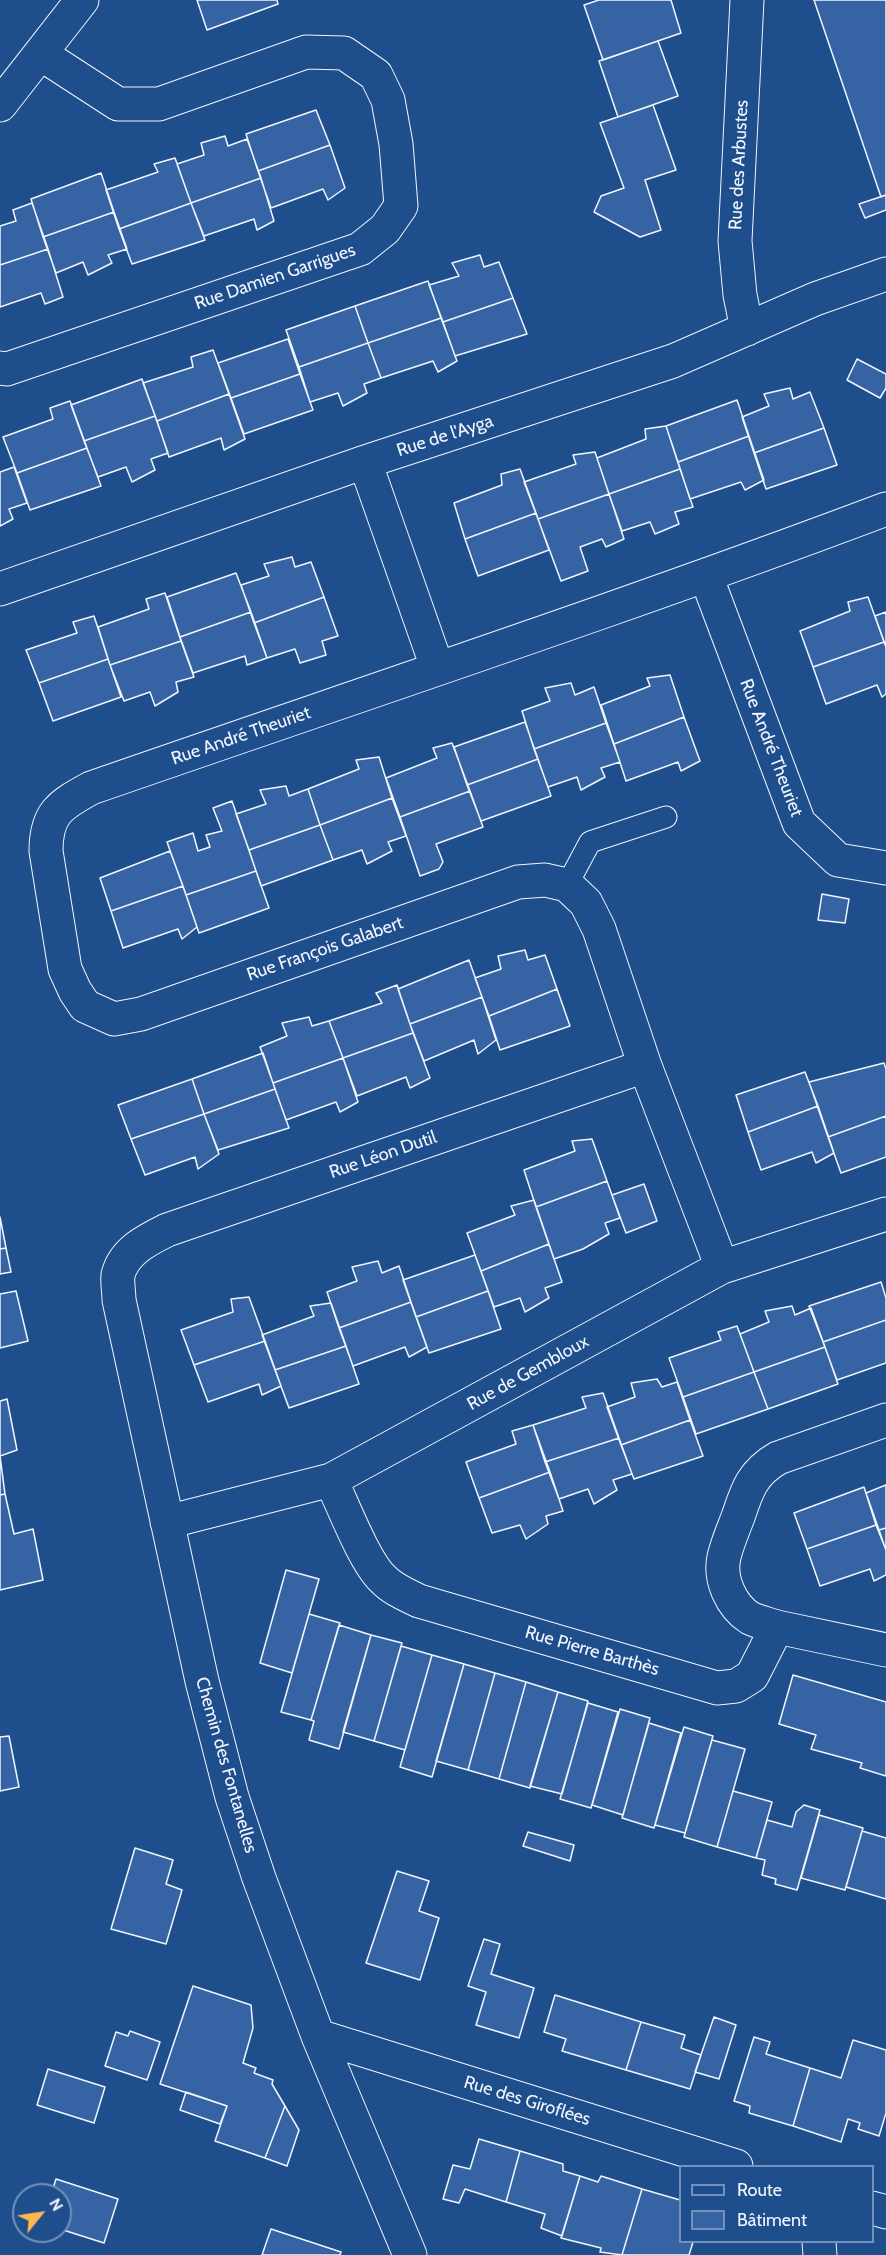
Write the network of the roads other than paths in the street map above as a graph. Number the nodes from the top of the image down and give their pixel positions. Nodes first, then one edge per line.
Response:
1 (82, 0) edge
2 (747, 0) edge
3 (42, 54) junction
4 (0, 105) edge
5 (886, 274) edge
6 (747, 329) junction
7 (0, 368) edge
8 (365, 462) junction
9 (886, 509) edge
10 (706, 576) junction
11 (0, 588) edge
12 (437, 667) junction
13 (666, 817) dead end
14 (886, 868) edge
15 (567, 885) junction
16 (85, 1006) joint
17 (645, 1066) junction
18 (886, 1214) edge
19 (128, 1256) joint
20 (722, 1267) junction
21 (886, 1420) edge
22 (331, 1480) junction
23 (167, 1522) junction
24 (777, 1627) junction
25 (886, 1650) edge
26 (318, 2036) junction
27 (733, 2165) edge
28 (410, 2255) edge

1 - 3 street
2 - 6 street, Rue des Arbustes
3 - 4 street
3 - 7 street, Rue Damien Garrigues
5 - 6 street, Rue de l'Ayga
6 - 8 street, Rue de l'Ayga
8 - 11 street, Rue de l'Ayga
8 - 12 street
9 - 10 street, Rue André Theuriet
10 - 12 street, Rue André Theuriet
10 - 14 street, Rue André Theuriet
12 - 16 street, Rue André Theuriet
13 - 15 lane
15 - 16 street, Rue François Galabert
15 - 17 street
17 - 19 street, Rue Léon Dutil
17 - 20 street
18 - 20 street, Rue de Gembloux
19 - 23 street, Chemin des Fontanelles
20 - 22 street, Rue de Gembloux
21 - 24 street
22 - 23 street, Rue de Gembloux
22 - 24 street, Rue Pierre Barthès
23 - 26 street, Chemin des Fontanelles
24 - 25 street
26 - 27 street, Rue des Giroflées
26 - 28 street, Chemin des Fontanelles

